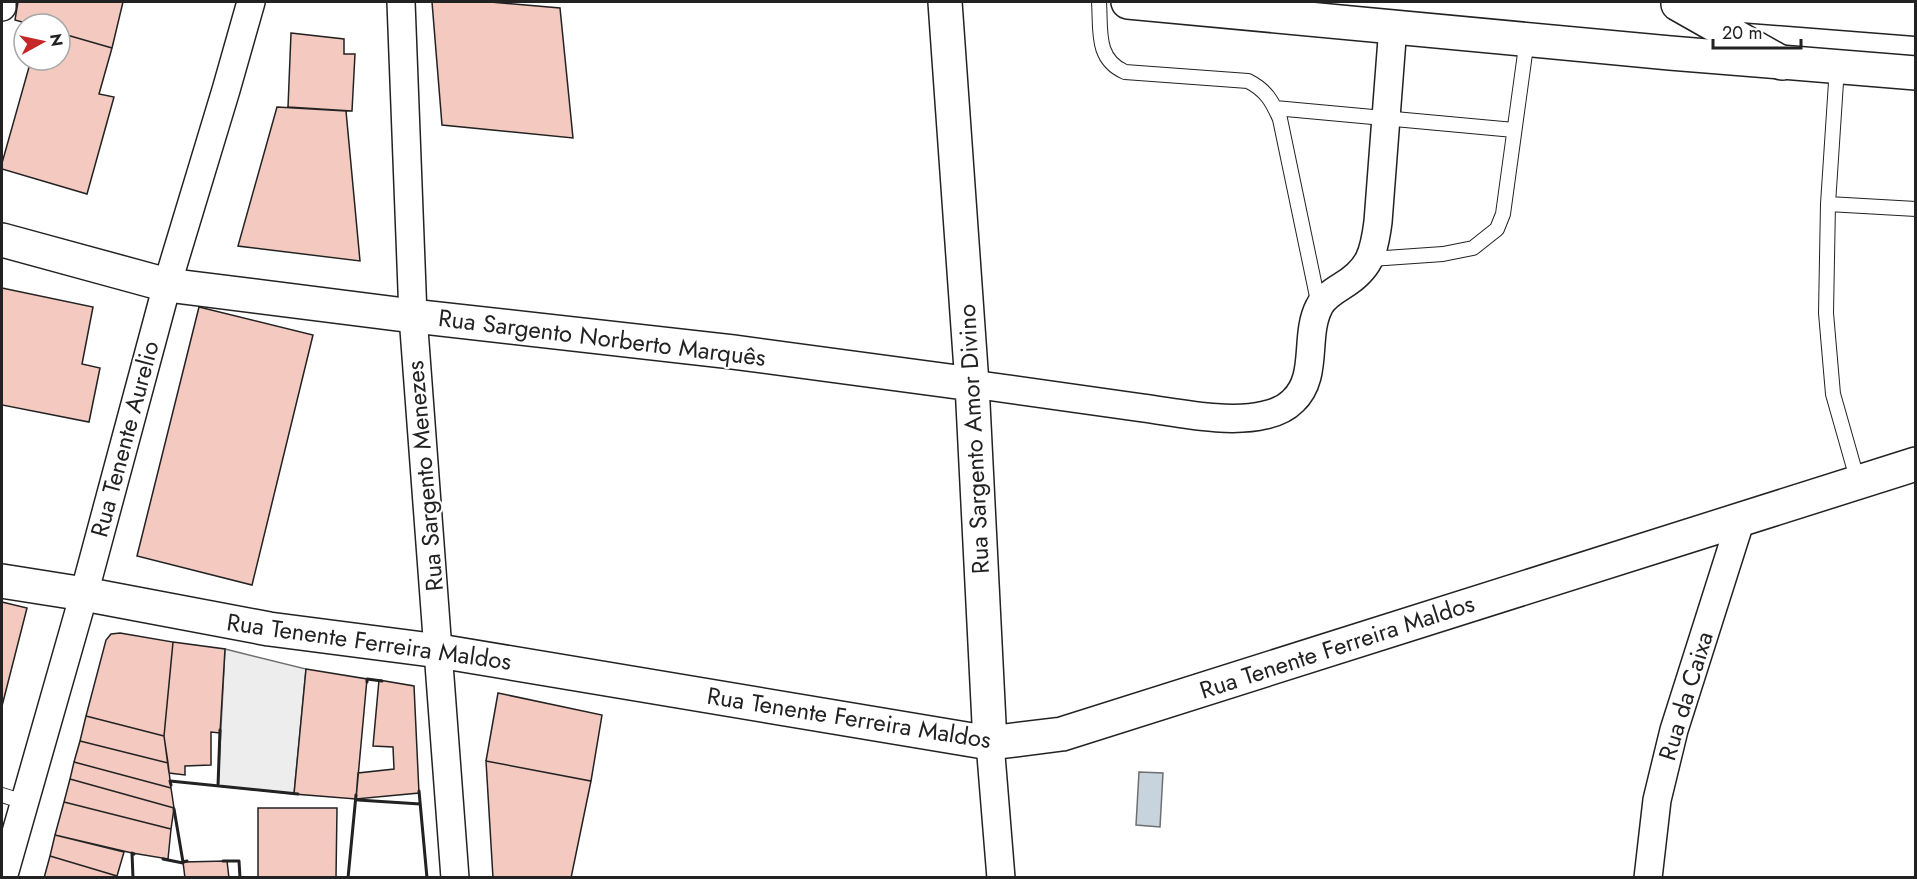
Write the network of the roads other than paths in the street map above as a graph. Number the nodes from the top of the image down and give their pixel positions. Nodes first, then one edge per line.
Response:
1 (2, 2) edge
2 (251, 2) edge
3 (401, 2) edge
4 (945, 2) edge
5 (1100, 2) edge
6 (1128, 2) edge
7 (1674, 2) edge
8 (1697, 2) edge
9 (2, 7) edge
10 (1916, 19) edge
11 (1393, 26) junction
12 (1527, 39) junction
13 (1782, 63) junction
14 (1837, 67) junction
15 (1916, 73) edge
16 (1275, 108) junction
17 (1386, 118) junction
18 (1514, 130) junction
19 (1828, 204) junction
20 (1916, 209) edge
21 (2, 240) edge
22 (1371, 259) junction
23 (167, 285) junction
24 (1319, 306) junction
25 (412, 316) junction
26 (972, 384) junction
27 (1916, 464) edge
28 (1858, 482) junction
29 (1741, 519) junction
30 (2, 581) edge
31 (84, 594) junction
32 (440, 651) junction
33 (990, 743) junction
34 (13, 799) edge
35 (3, 878) edge
36 (455, 878) edge
37 (1001, 878) edge
38 (1648, 878) edge

1 - 9 street
2 - 23 street, Rua Tenente Aurelio
3 - 25 street, Rua Sargento Menezes
4 - 26 main road, Rua Sargento Amor Divino
5 - 16 lane
6 - 11 main road
7 - 13 main road
8 - 10 main road
11 - 12 main road
11 - 17 street
12 - 13 main road
12 - 18 lane
13 - 14 main road
14 - 15 main road
14 - 19 lane
16 - 17 lane
16 - 24 lane
17 - 18 lane
17 - 22 street
18 - 22 lane
19 - 20 lane
19 - 28 lane
21 - 23 main road, Rua Sargento Norberto Marquês
22 - 24 street
23 - 25 main road, Rua Sargento Norberto Marquês
23 - 31 street, Rua Tenente Aurelio
24 - 26 street, Rua Sargento Norberto Marquês
25 - 26 main road, Rua Sargento Norberto Marquês
25 - 32 street, Rua Sargento Menezes
26 - 33 main road, Rua Sargento Amor Divino
27 - 28 main road, Rua Tenente Ferreira Maldos
28 - 29 main road, Rua Tenente Ferreira Maldos
29 - 33 main road, Rua Tenente Ferreira Maldos
29 - 38 street, Rua da Caixa
30 - 31 main road, Rua Tenente Ferreira Maldos
31 - 32 main road, Rua Tenente Ferreira Maldos
31 - 34 street, Rua Tenente Aurelio
32 - 33 main road, Rua Tenente Ferreira Maldos
32 - 36 street, Rua Sargento Menezes
33 - 37 street, Rua Sargento Amor Divino
34 - 35 street, Rua Tenente Aurelio

